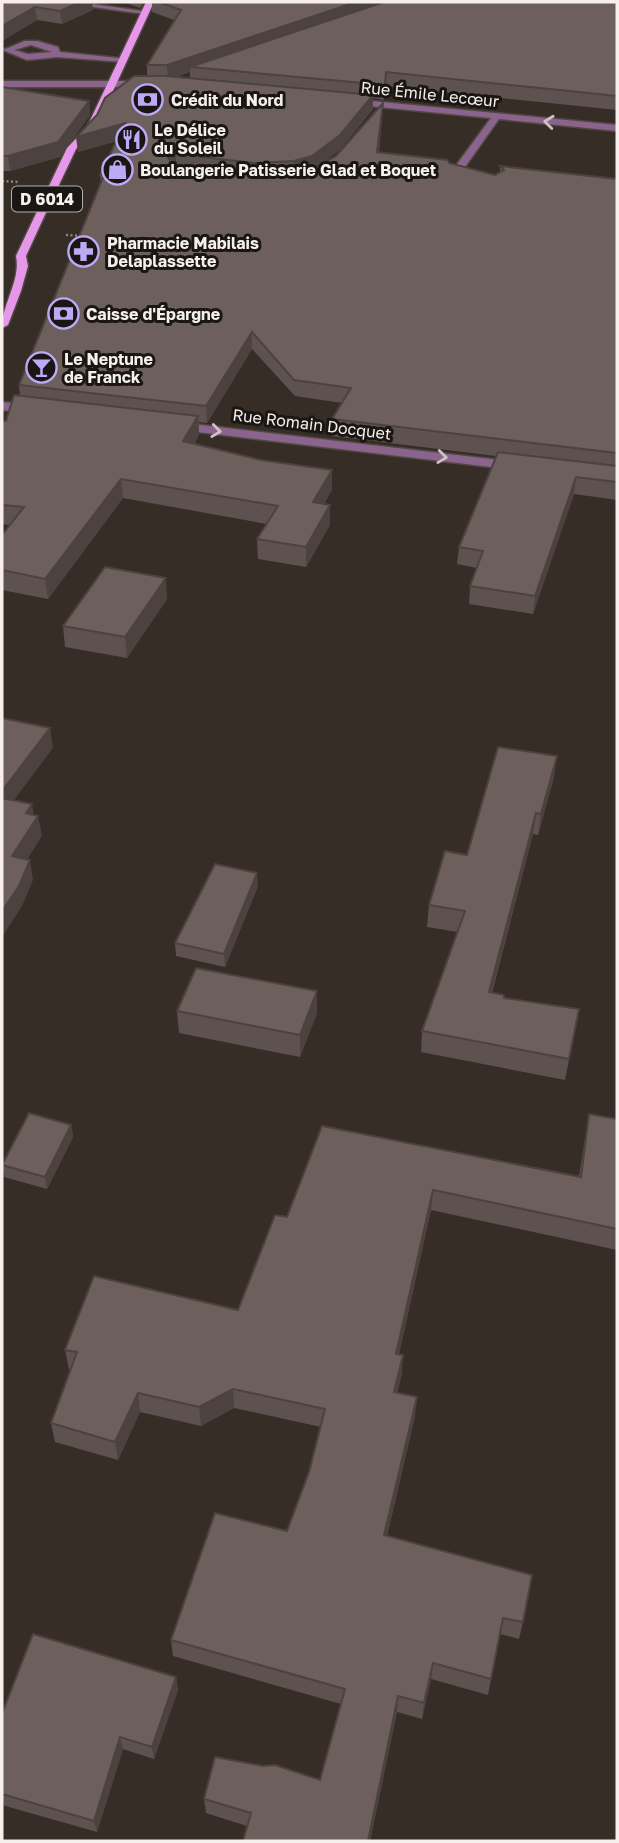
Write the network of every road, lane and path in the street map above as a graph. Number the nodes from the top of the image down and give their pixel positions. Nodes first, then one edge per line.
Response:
1 (60, 2) edge
2 (150, 2) edge
3 (145, 12) junction
4 (57, 54) junction
5 (124, 59) junction
6 (114, 83) junction
7 (2, 84) edge
8 (159, 84) edge
9 (344, 101) edge
10 (385, 105) junction
11 (376, 115) edge
12 (497, 116) junction
13 (617, 128) edge
14 (475, 180) edge
15 (66, 234) dead end
16 (92, 237) edge
17 (2, 325) edge
18 (2, 406) edge
19 (43, 411) edge
20 (166, 425) edge
21 (535, 468) edge

1 - 3 street
2 - 3 main road, D 6014
3 - 5 main road, D 6014
4 - 4 street
4 - 5 street
5 - 6 main road, D 6014
6 - 7 street
6 - 8 street
6 - 17 main road, D 6014
9 - 10 street, Rue Émile Lecœur
10 - 11 street
10 - 12 street, Rue Émile Lecœur
13 -> 12 street, Rue Émile Lecœur
12 - 14 street
15 - 16 path
18 - 19 street
20 -> 21 street, Rue Romain Docquet

